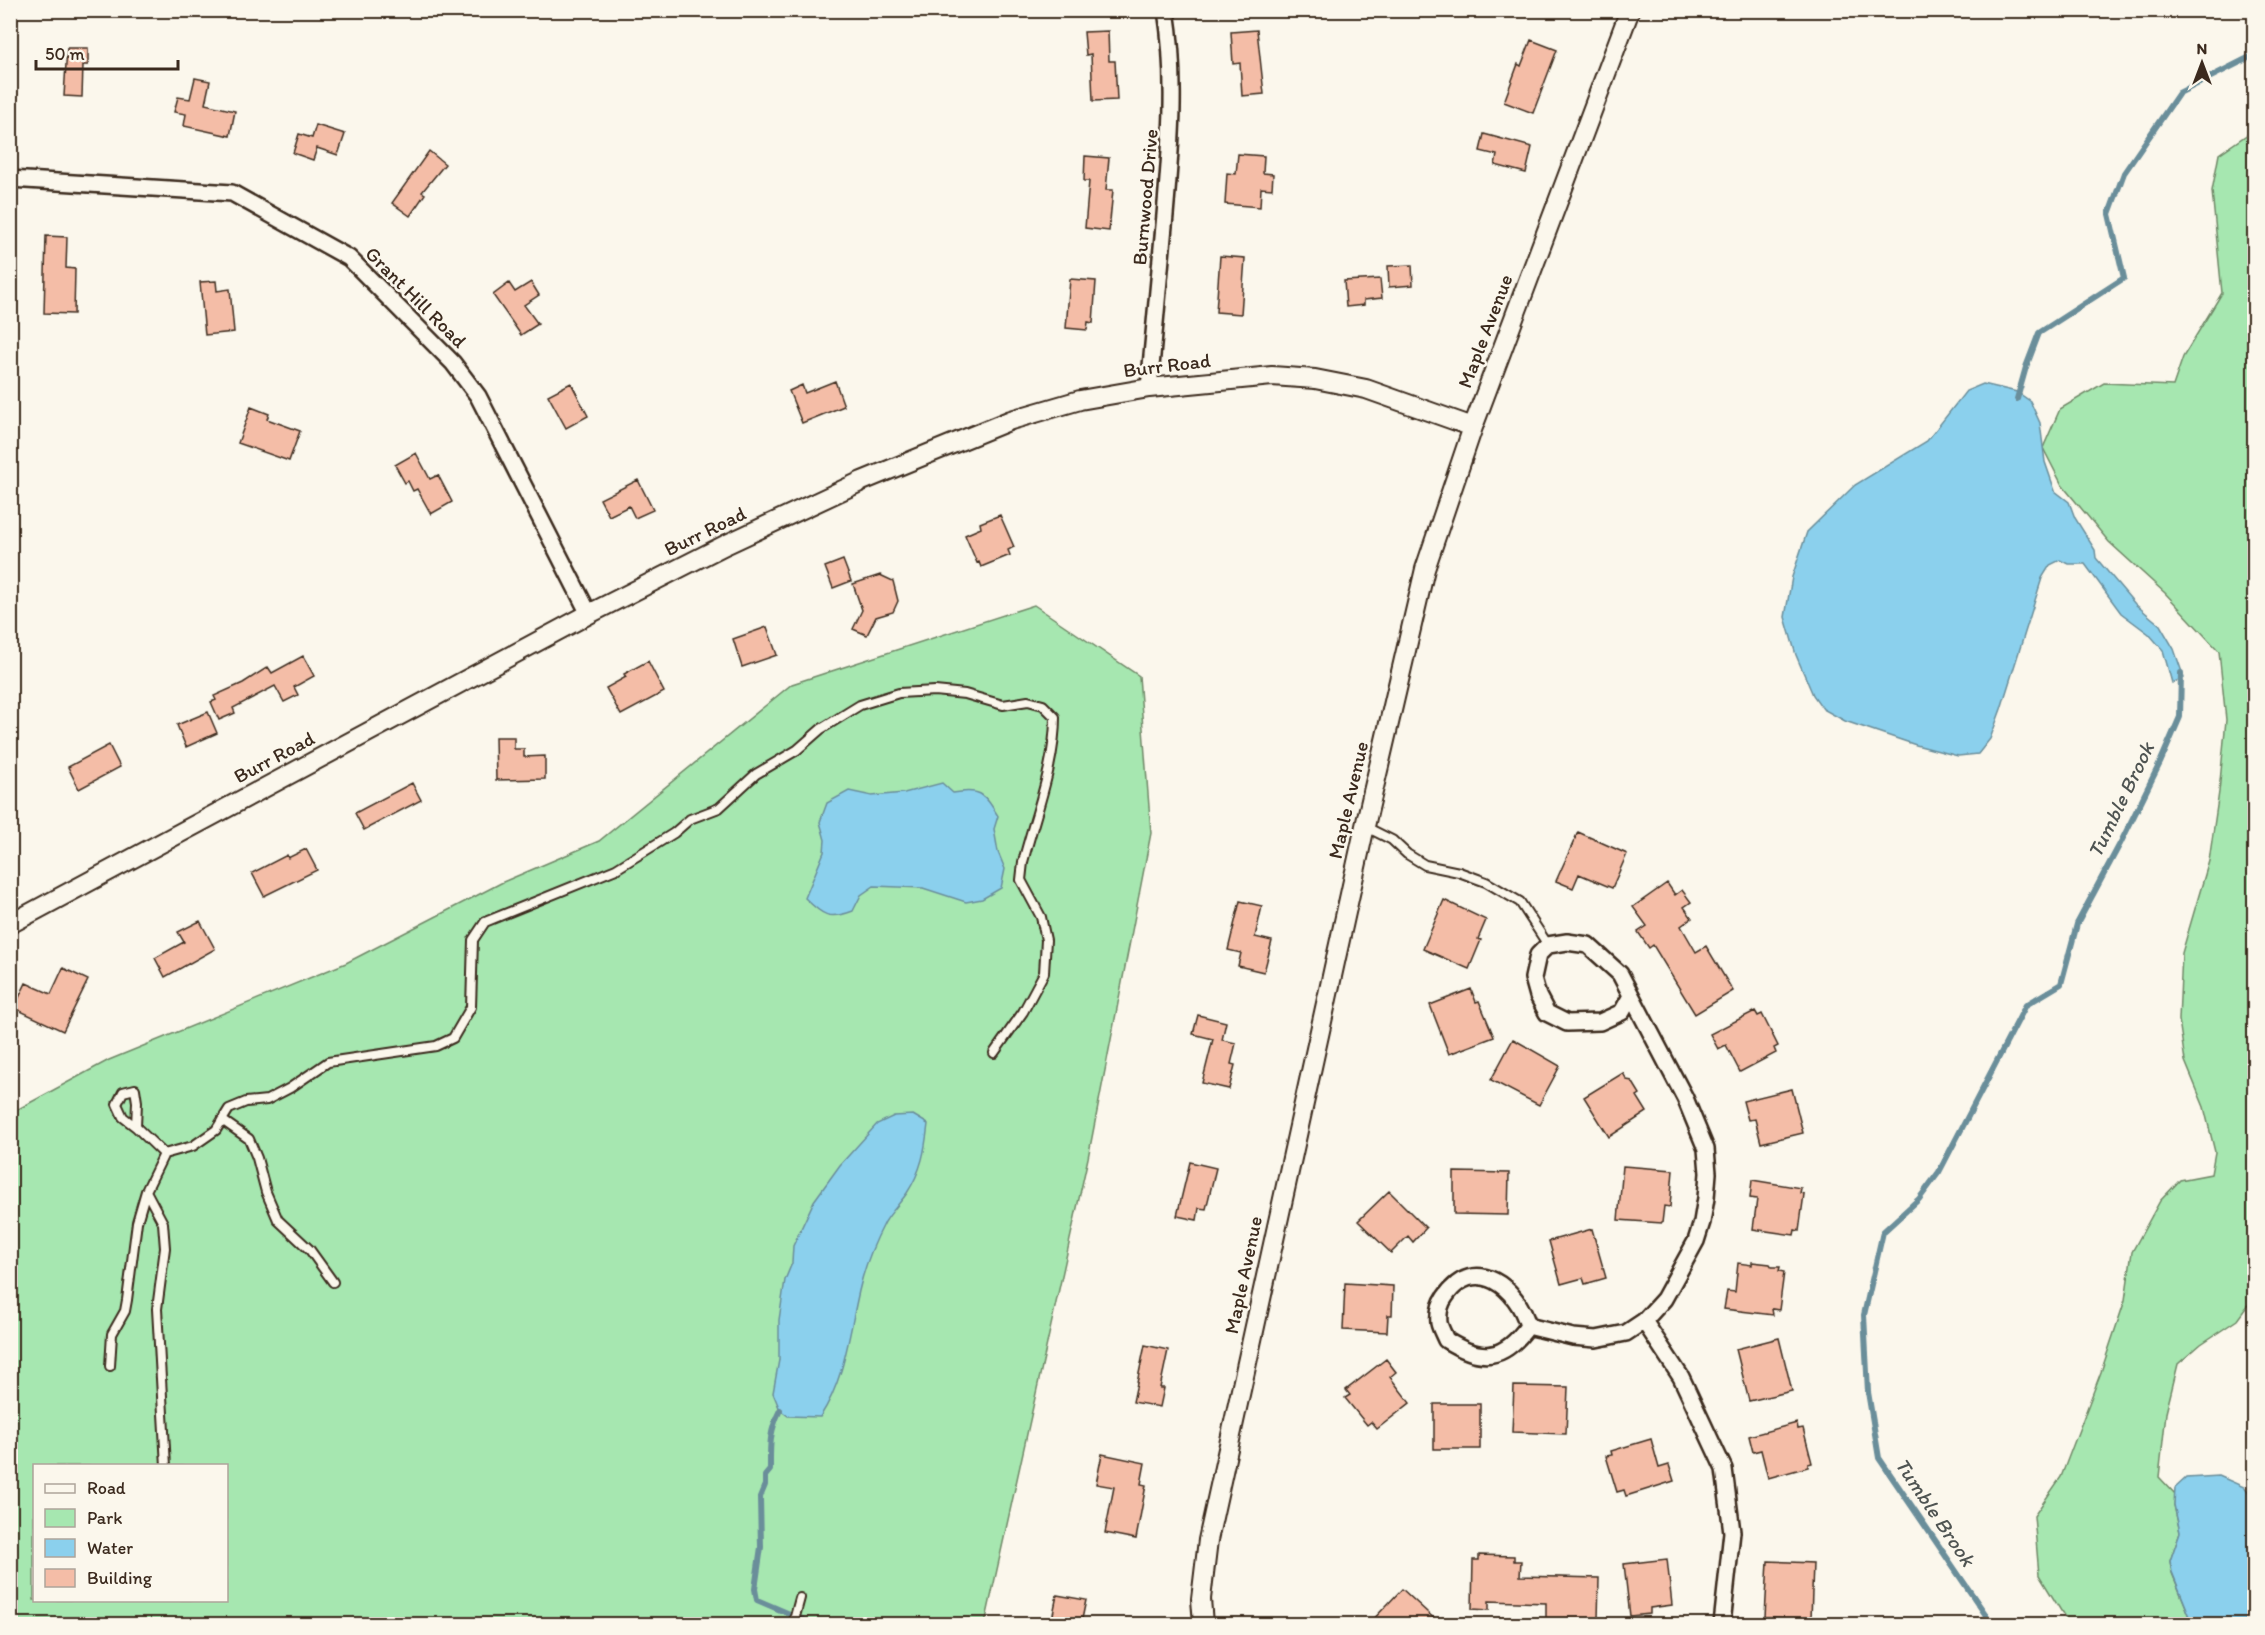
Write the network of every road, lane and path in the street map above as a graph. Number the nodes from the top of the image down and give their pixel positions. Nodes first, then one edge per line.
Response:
1 (1166, 10) edge
2 (1630, 10) edge
3 (10, 178) edge
4 (1149, 388) junction
5 (1473, 427) junction
6 (589, 614) junction
7 (1365, 826) junction
8 (10, 924) edge
9 (1548, 945) junction
10 (1631, 996) junction
11 (994, 1053) dead end
12 (222, 1120) junction
13 (136, 1127) junction
14 (164, 1154) junction
15 (146, 1191) junction
16 (333, 1282) dead end
17 (1644, 1321) junction
18 (1528, 1326) junction
19 (110, 1365) dead end
20 (166, 1464) edge
21 (800, 1598) dead end
22 (794, 1622) edge
23 (1203, 1624) edge
24 (1722, 1624) edge

1 - 4 street, Burnwood Drive
2 - 5 street, Maple Avenue
3 - 6 street, Grant Hill Road
4 - 5 street, Burr Road
4 - 6 street, Burr Road
5 - 7 street, Maple Avenue
6 - 8 street, Burr Road
7 - 9 lane
7 - 23 street, Maple Avenue
9 - 10 street
9 - 10 street
10 - 17 street
11 - 12 lane
12 - 14 lane
12 - 16 lane
13 - 13 lane
13 - 14 lane
14 - 15 lane
15 - 19 lane
15 - 20 lane
17 - 18 street
17 - 24 street
18 - 18 street
21 - 22 lane

